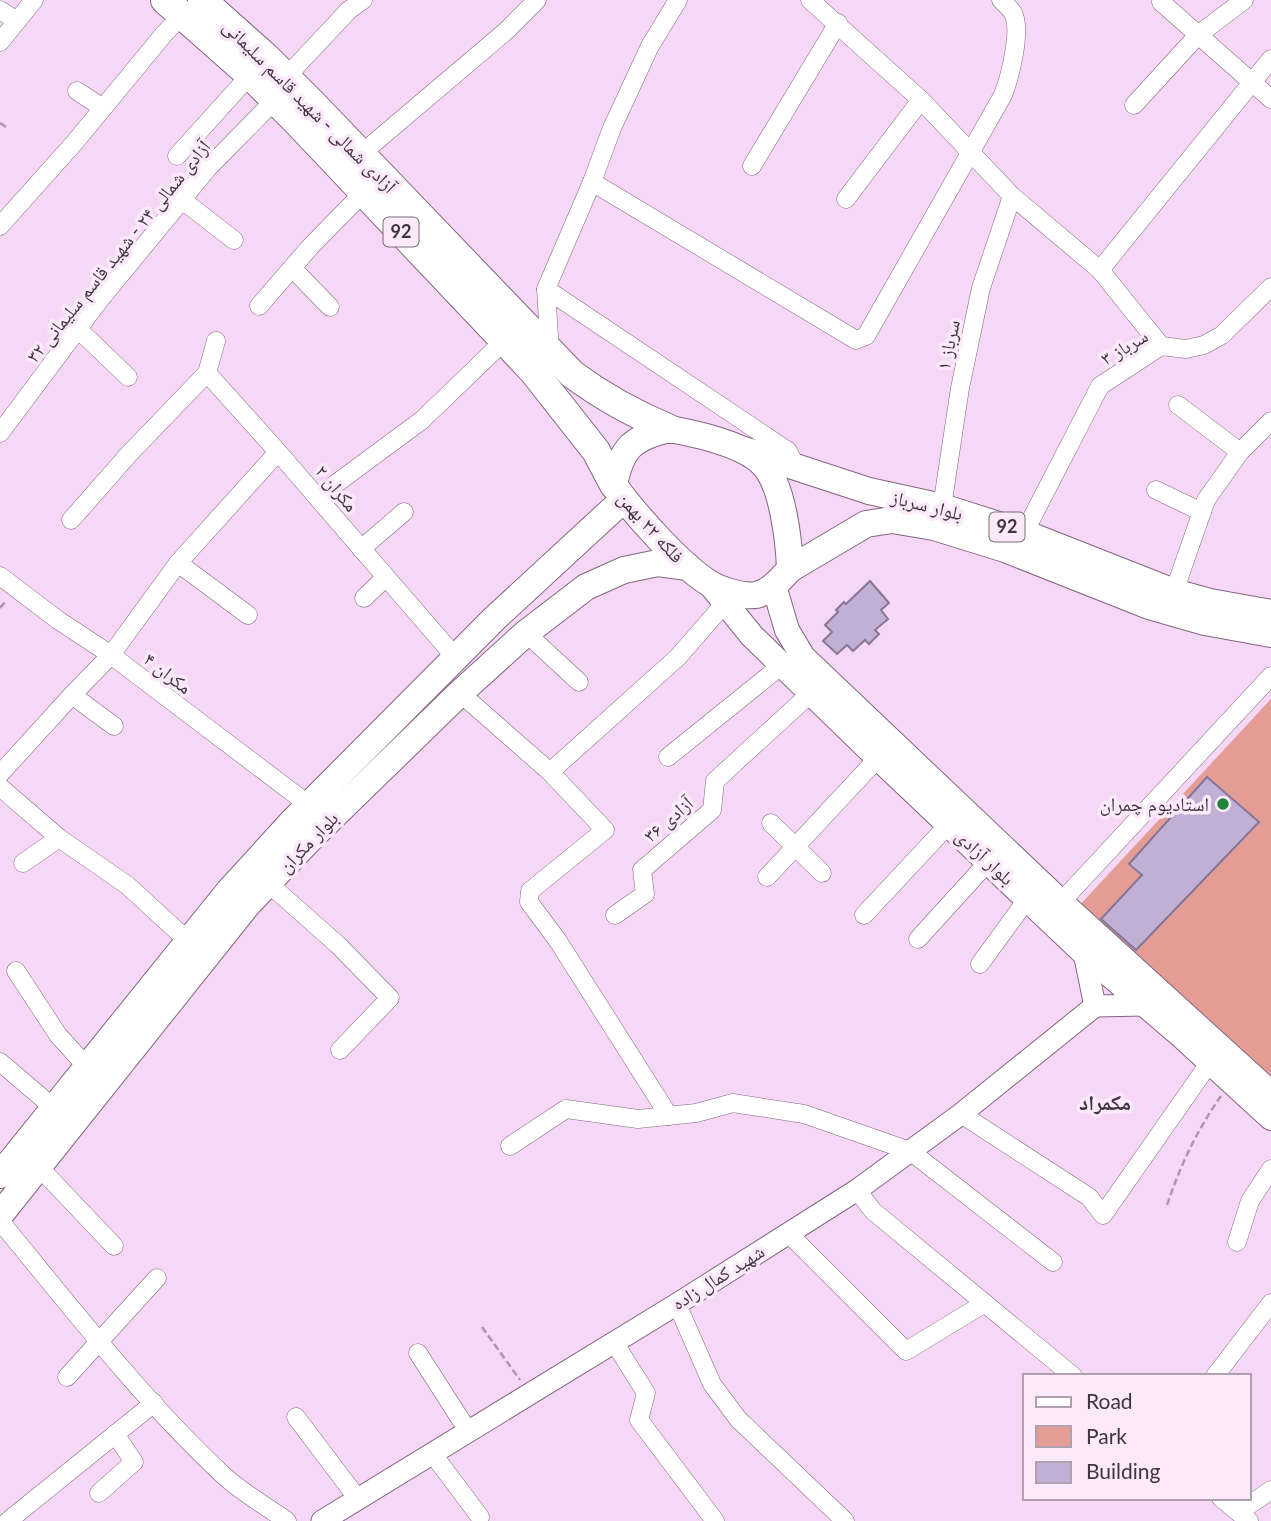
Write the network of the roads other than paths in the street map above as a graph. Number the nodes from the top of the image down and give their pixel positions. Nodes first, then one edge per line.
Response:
1 (34, 0) edge
2 (363, 0) edge
3 (537, 0) edge
4 (678, 0) edge
5 (810, 0) edge
6 (1002, 0) edge
7 (1244, 0) edge
8 (1161, 2) dead end
9 (183, 5) edge
10 (0, 10) edge
11 (17, 21) junction
12 (838, 23) junction
13 (1198, 35) junction
14 (0, 42) edge
15 (1271, 59) edge
16 (250, 75) junction
17 (1251, 82) junction
18 (281, 89) junction
19 (77, 91) dead end
20 (1271, 99) edge
21 (920, 100) junction
22 (1134, 105) dead end
23 (103, 107) junction
24 (970, 150) junction
25 (361, 154) junction
26 (177, 156) dead end
27 (752, 166) dead end
28 (592, 182) junction
29 (363, 192) junction
30 (1012, 195) junction
31 (846, 199) dead end
32 (182, 200) junction
33 (0, 226) edge
34 (234, 240) dead end
35 (292, 268) junction
36 (1101, 270) junction
37 (1271, 287) edge
38 (546, 289) junction
39 (259, 306) dead end
40 (330, 307) dead end
41 (78, 329) junction
42 (216, 341) dead end
43 (504, 341) junction
44 (1161, 346) junction
45 (551, 354) junction
46 (207, 373) junction
47 (128, 377) dead end
48 (1178, 405) dead end
49 (1271, 421) edge
50 (670, 429) junction
51 (0, 433) edge
52 (741, 449) junction
53 (278, 452) junction
54 (1240, 452) junction
55 (796, 467) junction
56 (1156, 490) dead end
57 (619, 492) junction
58 (318, 497) junction
59 (942, 507) junction
60 (404, 512) dead end
61 (1202, 512) junction
62 (71, 520) dead end
63 (1024, 533) junction
64 (361, 549) junction
65 (178, 563) junction
66 (688, 567) junction
67 (0, 576) edge
68 (782, 577) junction
69 (385, 578) junction
70 (525, 591) junction
71 (1174, 592) junction
72 (717, 593) junction
73 (363, 598) dead end
74 (1271, 613) edge
75 (248, 615) dead end
76 (535, 626) junction
77 (1271, 634) edge
78 (111, 655) junction
79 (456, 658) junction
80 (782, 666) junction
81 (1271, 676) edge
82 (579, 682) dead end
83 (460, 693) junction
84 (811, 693) junction
85 (72, 695) junction
86 (114, 726) dead end
87 (668, 757) dead end
88 (878, 758) junction
89 (550, 772) junction
90 (1, 786) edge
91 (309, 805) junction
92 (771, 823) dead end
93 (949, 824) junction
94 (59, 838) junction
95 (796, 845) junction
96 (989, 861) junction
97 (23, 863) dead end
98 (822, 873) dead end
99 (766, 877) dead end
100 (268, 883) junction
101 (1028, 898) junction
102 (1061, 902) junction
103 (615, 915) dead end
104 (863, 915) dead end
105 (918, 939) dead end
106 (188, 941) junction
107 (1084, 953) junction
108 (980, 964) dead end
109 (16, 971) dead end
110 (1144, 1005) junction
111 (1095, 1006) junction
112 (340, 1050) dead end
113 (0, 1062) edge
114 (1210, 1062) junction
115 (87, 1067) junction
116 (1271, 1093) edge
117 (54, 1108) junction
118 (961, 1114) junction
119 (669, 1116) junction
120 (1271, 1118) edge
121 (510, 1146) dead end
122 (910, 1151) junction
123 (39, 1167) junction
124 (1271, 1169) edge
125 (0, 1175) edge
126 (857, 1190) junction
127 (0, 1215) edge
128 (0, 1221) edge
129 (788, 1233) junction
130 (1237, 1242) dead end
131 (114, 1246) dead end
132 (1053, 1262) dead end
133 (157, 1278) dead end
134 (985, 1303) junction
135 (1271, 1303) edge
136 (677, 1304) junction
137 (99, 1341) junction
138 (614, 1342) junction
139 (418, 1353) dead end
140 (1071, 1374) edge
141 (1217, 1374) edge
142 (67, 1377) dead end
143 (154, 1403) junction
144 (296, 1417) dead end
145 (468, 1431) junction
146 (115, 1434) junction
147 (432, 1454) junction
148 (1271, 1490) edge
149 (99, 1493) dead end
150 (358, 1499) junction
151 (1223, 1500) edge
152 (480, 1517) dead end
153 (1244, 1517) edge
154 (8, 1521) edge
155 (287, 1521) edge
156 (322, 1521) edge
157 (715, 1521) edge
158 (845, 1521) edge

1 - 11 street
2 - 18 street, آزادی شمالی ۲۴ - شهید قاسم سلیمانی ۳۲
3 - 25 street
4 - 28 street
5 - 12 street
6 - 24 street
7 - 13 street
8 - 13 street
9 - 16 highway, آزادی شمالی - شهید قاسم سلیمانی / 92
9 - 18 highway, آزادی شمالی - شهید قاسم سلیمانی / 92
9 - 23 street
10 - 11 street
11 - 14 street
12 - 21 street
12 - 27 street
13 - 17 street
13 - 22 street
15 - 17 street
16 - 18 highway, آزادی شمالی - شهید قاسم سلیمانی / 92
16 - 26 street
17 - 20 street
17 - 36 street
18 - 25 highway, آزادی شمالی - شهید قاسم سلیمانی / 92
18 - 29 highway, آزادی شمالی - شهید قاسم سلیمانی / 92
18 - 32 street, آزادی شمالی ۲۴ - شهید قاسم سلیمانی ۳۲
19 - 23 street
21 - 24 street
21 - 31 street
23 - 33 street
24 - 28 street
24 - 30 street
25 - 45 highway, آزادی شمالی - شهید قاسم سلیمانی / 92
28 - 38 street
29 - 35 street
29 - 43 highway, آزادی شمالی - شهید قاسم سلیمانی / 92
30 - 36 street
30 - 59 street, سرباز ۱
32 - 34 street
32 - 41 street, آزادی شمالی ۲۴ - شهید قاسم سلیمانی ۳۲
35 - 39 street
35 - 40 street
36 - 44 street
37 - 44 street, سرباز ۳
38 - 45 street
38 - 55 street
41 - 47 street
41 - 51 street, آزادی شمالی ۲۴ - شهید قاسم سلیمانی ۳۲
42 - 46 street
43 - 57 highway, آزادی شمالی - شهید قاسم سلیمانی / 92
43 - 58 street
44 - 63 street, سرباز ۳
45 - 50 highway, آزادی شمالی - شهید قاسم سلیمانی / 92
46 - 53 street, مکران ۲
46 - 62 street
48 - 54 street
49 - 54 street
50 - 52 main road, 92
50 - 57 main road, فلکه ۲۲ بهمن
52 - 55 main road, بلوار سرباز / 92
52 - 68 main road, 92
53 - 58 street, مکران ۲
53 - 65 street
54 - 61 street
55 - 59 main road, بلوار سرباز / 92
56 - 61 street
57 - 66 main road, فلکه ۲۲ بهمن / 92
57 - 70 main road, بلوار مکران
58 - 64 street, مکران ۲
59 - 63 main road, بلوار سرباز / 92
60 - 64 street
61 - 71 street
63 - 71 main road, بلوار سرباز / 92
64 - 69 street, مکران ۲
65 - 75 street
65 - 78 street
66 - 72 main road, فلکه ۲۲ بهمن / 92
66 - 76 main road, بلوار مکران
67 - 78 street, مکران ۴
68 - 72 main road, فلکه ۲۲ بهمن / 92
68 - 77 main road, بلوار سرباز / 92
68 - 102 main road, بلوار آزادی
69 - 73 street
69 - 79 street, مکران ۲
70 - 76 main road
70 - 79 main road, بلوار مکران
71 - 74 main road, بلوار سرباز / 92
72 - 80 main road, بلوار آزادی
72 - 89 street
76 - 82 street
76 - 83 main road, بلوار مکران
78 - 85 street
78 - 91 street, مکران ۴
79 - 91 main road, بلوار مکران
80 - 84 main road, بلوار آزادی
80 - 87 street
81 - 102 street
83 - 89 street
83 - 100 main road, بلوار مکران
84 - 88 main road, بلوار آزادی
84 - 103 street, آزادی ۳۶
85 - 86 street
85 - 90 street
88 - 93 main road, بلوار آزادی
88 - 95 street
89 - 119 street
90 - 94 street
91 - 106 main road, بلوار مکران
92 - 95 street
93 - 96 main road, بلوار آزادی
93 - 104 street
94 - 97 street
94 - 106 street
95 - 98 street
95 - 99 street
96 - 101 main road, بلوار آزادی
96 - 105 street
100 - 112 street
100 - 123 main road, بلوار مکران
101 - 107 main road, بلوار آزادی
101 - 108 street
102 - 116 main road, بلوار آزادی
106 - 115 main road, بلوار مکران
107 - 110 main road, بلوار آزادی
107 - 111 street
109 - 115 street
110 - 111 street
110 - 114 main road, بلوار آزادی
111 - 118 street, شهید کمال زاده
113 - 117 street
114 - 118 street
114 - 120 main road, بلوار آزادی
115 - 117 main road, بلوار مکران
117 - 125 main road, بلوار مکران
118 - 122 street, شهید کمال زاده
119 - 121 street
119 - 122 street
122 - 126 street, شهید کمال زاده
122 - 132 street
123 - 127 main road, بلوار مکران
123 - 131 street
124 - 130 street
126 - 129 street, شهید کمال زاده
126 - 134 street
128 - 137 street
129 - 134 street
129 - 136 street, شهید کمال زاده
133 - 137 street
134 - 140 street
135 - 141 street
136 - 138 street, شهید کمال زاده
136 - 158 street
137 - 142 street
137 - 143 street
138 - 145 street, شهید کمال زاده
138 - 157 street
139 - 145 street
143 - 146 street
143 - 155 street
144 - 150 street
145 - 147 street, شهید کمال زاده
146 - 149 street
146 - 154 street
147 - 150 street, شهید کمال زاده
147 - 152 street
148 - 153 street
150 - 156 street, شهید کمال زاده
151 - 153 street

